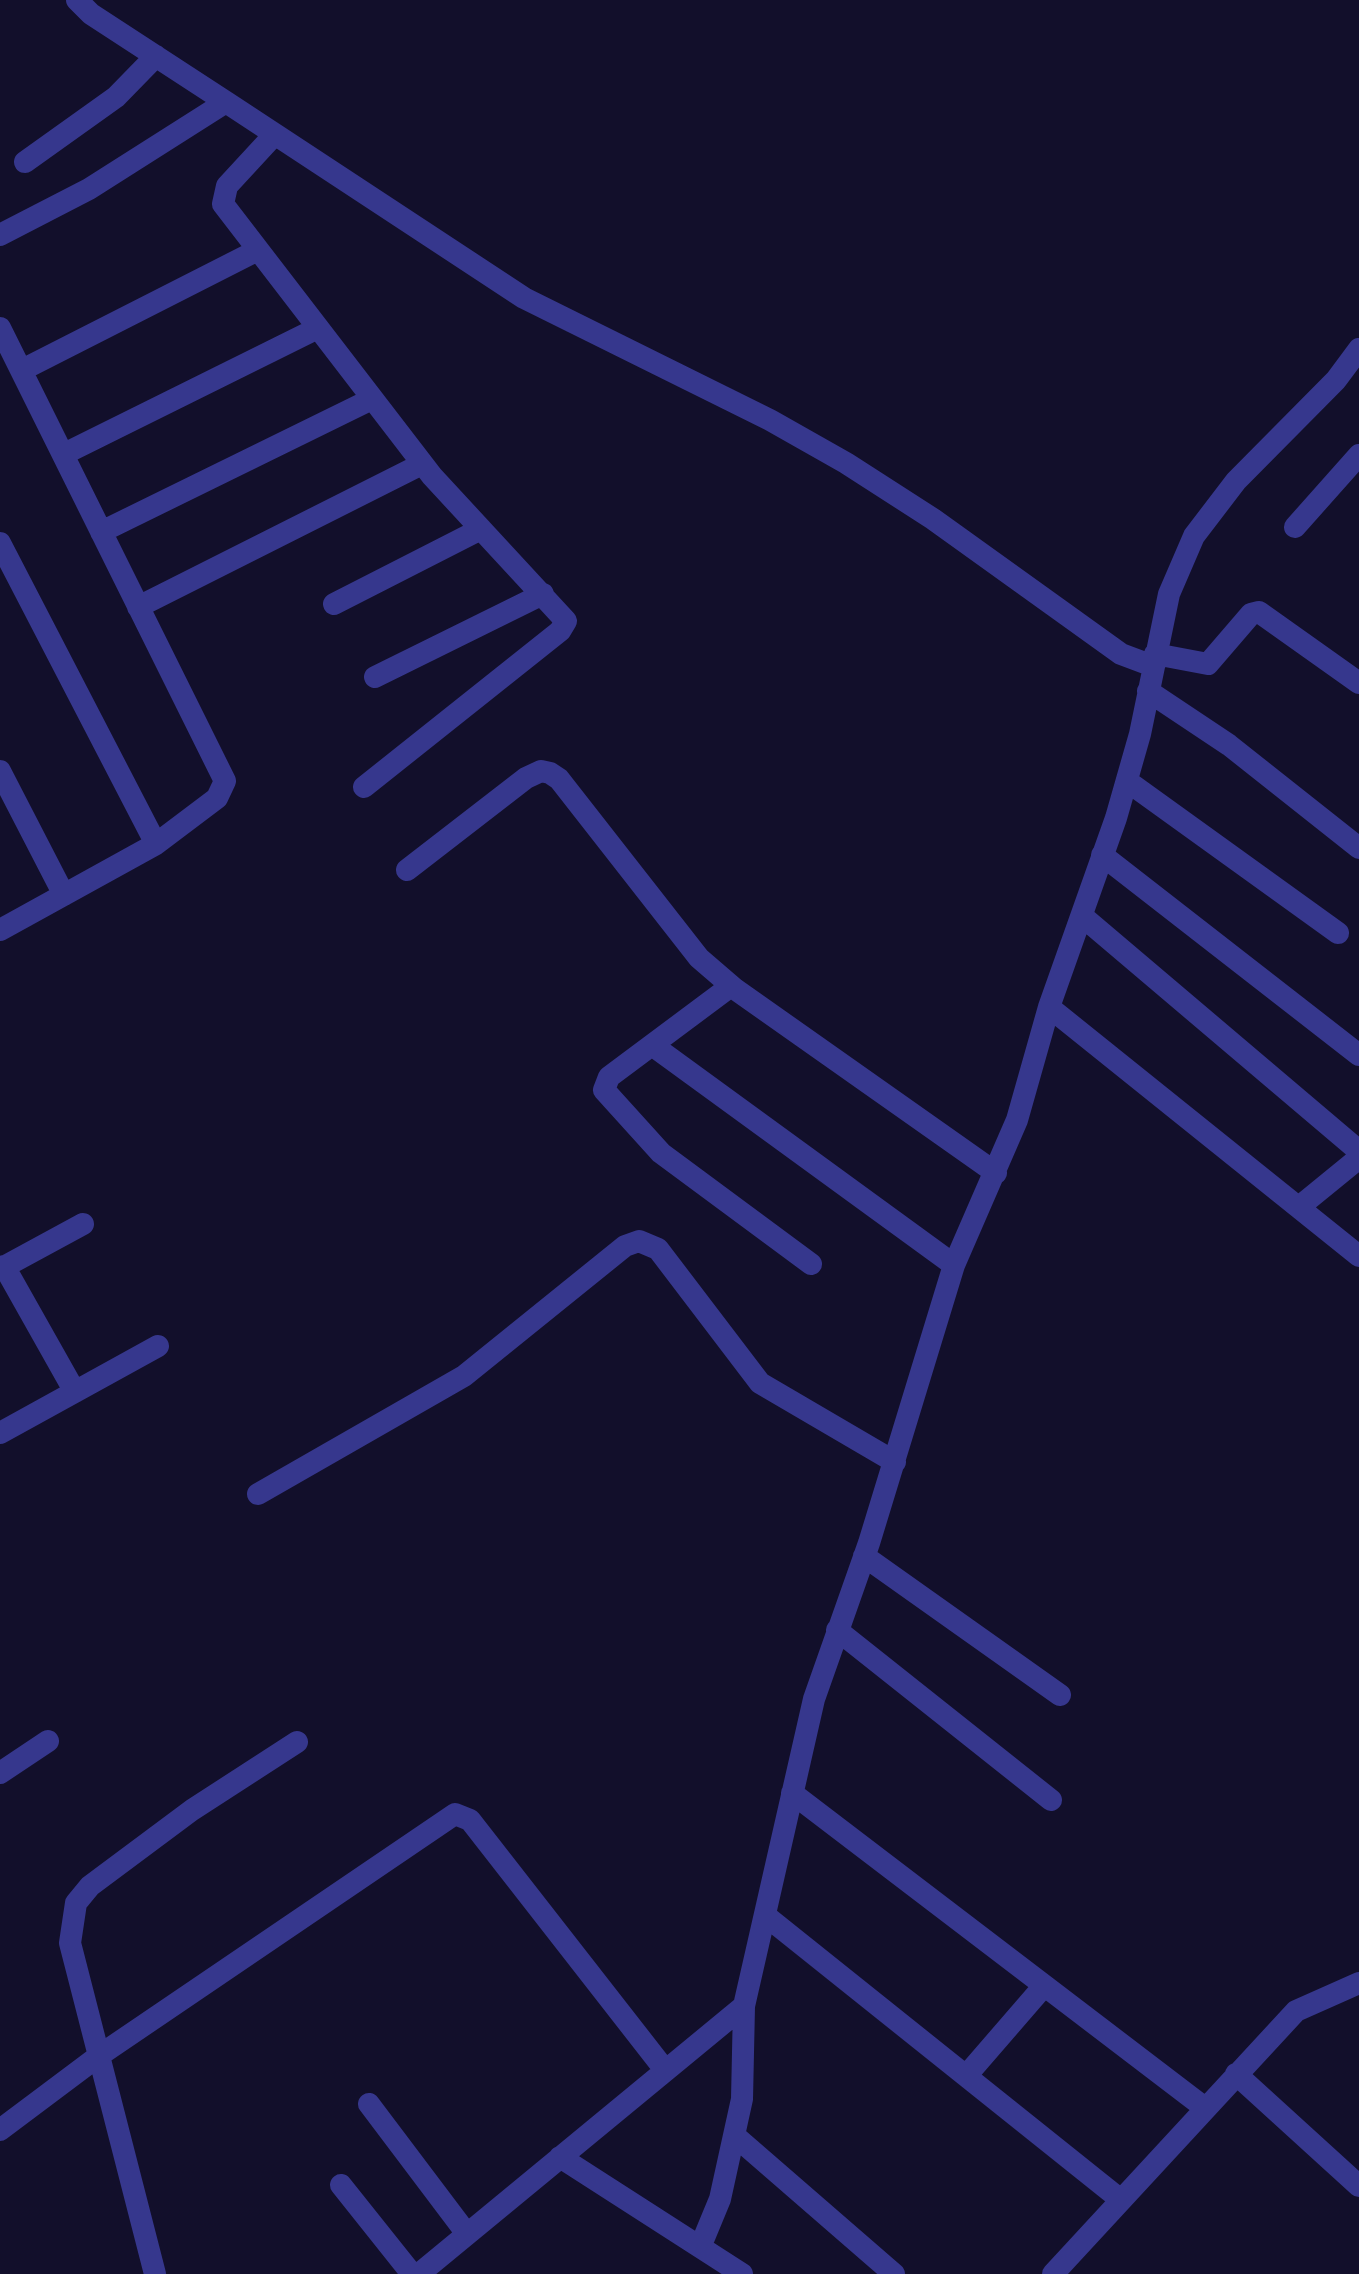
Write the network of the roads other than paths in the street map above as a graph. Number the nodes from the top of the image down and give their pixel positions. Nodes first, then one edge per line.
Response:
1 (77, 0) edge
2 (156, 56) junction
3 (226, 102) junction
4 (274, 134) junction
5 (25, 162) dead end
6 (0, 235) edge
7 (258, 250) junction
8 (0, 328) edge
9 (318, 328) junction
10 (1359, 350) edge
11 (22, 370) junction
12 (372, 399) junction
13 (64, 454) junction
14 (1359, 455) edge
15 (422, 464) junction
16 (1294, 527) dead end
17 (482, 529) junction
18 (101, 532) junction
19 (0, 543) edge
20 (543, 594) junction
21 (334, 604) dead end
22 (138, 607) junction
23 (1154, 660) junction
24 (375, 677) dead end
25 (1359, 683) edge
26 (1148, 690) junction
27 (0, 772) edge
28 (1126, 780) junction
29 (364, 787) dead end
30 (156, 844) junction
31 (1359, 848) edge
32 (1102, 855) junction
33 (407, 870) dead end
34 (64, 894) junction
35 (1082, 916) junction
36 (0, 930) edge
37 (1338, 932) dead end
38 (731, 986) junction
39 (1049, 1007) junction
40 (652, 1045) junction
41 (1359, 1056) edge
42 (1359, 1150) edge
43 (1359, 1158) edge
44 (996, 1172) junction
45 (1299, 1207) junction
46 (83, 1224) dead end
47 (1359, 1256) edge
48 (811, 1264) dead end
49 (954, 1265) junction
50 (2, 1267) edge
51 (158, 1346) dead end
52 (75, 1392) junction
53 (0, 1433) edge
54 (894, 1462) junction
55 (258, 1494) dead end
56 (864, 1556) junction
57 (836, 1630) junction
58 (1060, 1696) dead end
59 (48, 1741) dead end
60 (297, 1742) dead end
61 (0, 1773) edge
62 (792, 1793) junction
63 (1052, 1800) dead end
64 (766, 1916) junction
65 (1359, 1983) edge
66 (1044, 1987) junction
67 (744, 2006) junction
68 (100, 2055) junction
69 (665, 2070) junction
70 (1236, 2074) junction
71 (966, 2076) junction
72 (369, 2104) dead end
73 (1205, 2108) junction
74 (0, 2130) edge
75 (735, 2136) junction
76 (560, 2157) junction
77 (341, 2185) dead end
78 (1359, 2186) edge
79 (1121, 2200) junction
80 (466, 2234) junction
81 (701, 2245) junction
82 (155, 2274) edge
83 (415, 2274) edge
84 (742, 2274) edge
85 (894, 2274) edge
86 (1052, 2274) edge

1 - 2 street
2 - 3 street
2 - 5 street
3 - 4 street
3 - 6 street
4 - 7 street
4 - 23 street
7 - 9 street
7 - 11 street
8 - 11 street
9 - 12 street
9 - 13 street
10 - 23 street
11 - 13 street
12 - 15 street
12 - 18 street
13 - 18 street
14 - 16 street
15 - 17 street
15 - 22 street
17 - 20 street
17 - 21 street
18 - 22 street
19 - 30 street
20 - 24 street
20 - 29 street
22 - 30 street
23 - 25 street
23 - 26 street
26 - 28 street
26 - 31 street
27 - 34 street
28 - 32 street
28 - 37 street
30 - 34 street
32 - 35 street
32 - 41 street
33 - 38 street
34 - 36 street
35 - 39 street
35 - 42 street
38 - 40 street
38 - 44 street
39 - 44 street
39 - 45 street
40 - 48 street
40 - 49 street
43 - 45 street
44 - 49 street
45 - 47 street
46 - 50 street
49 - 54 street
50 - 52 street
51 - 52 street
52 - 53 street
54 - 55 street
54 - 56 street
56 - 57 street
56 - 58 street
57 - 62 street
57 - 63 street
59 - 61 street
60 - 68 street
62 - 64 street
62 - 66 street
64 - 67 street
64 - 71 street
65 - 70 street
66 - 71 street
66 - 73 street
67 - 69 street
67 - 75 street
68 - 69 street
68 - 74 street
68 - 82 street
69 - 76 street
70 - 73 street
70 - 78 street
71 - 79 street
72 - 80 street
73 - 79 street
75 - 81 street
75 - 85 street
76 - 80 street
76 - 81 street
77 - 83 street
79 - 86 street
80 - 83 street
81 - 84 street

